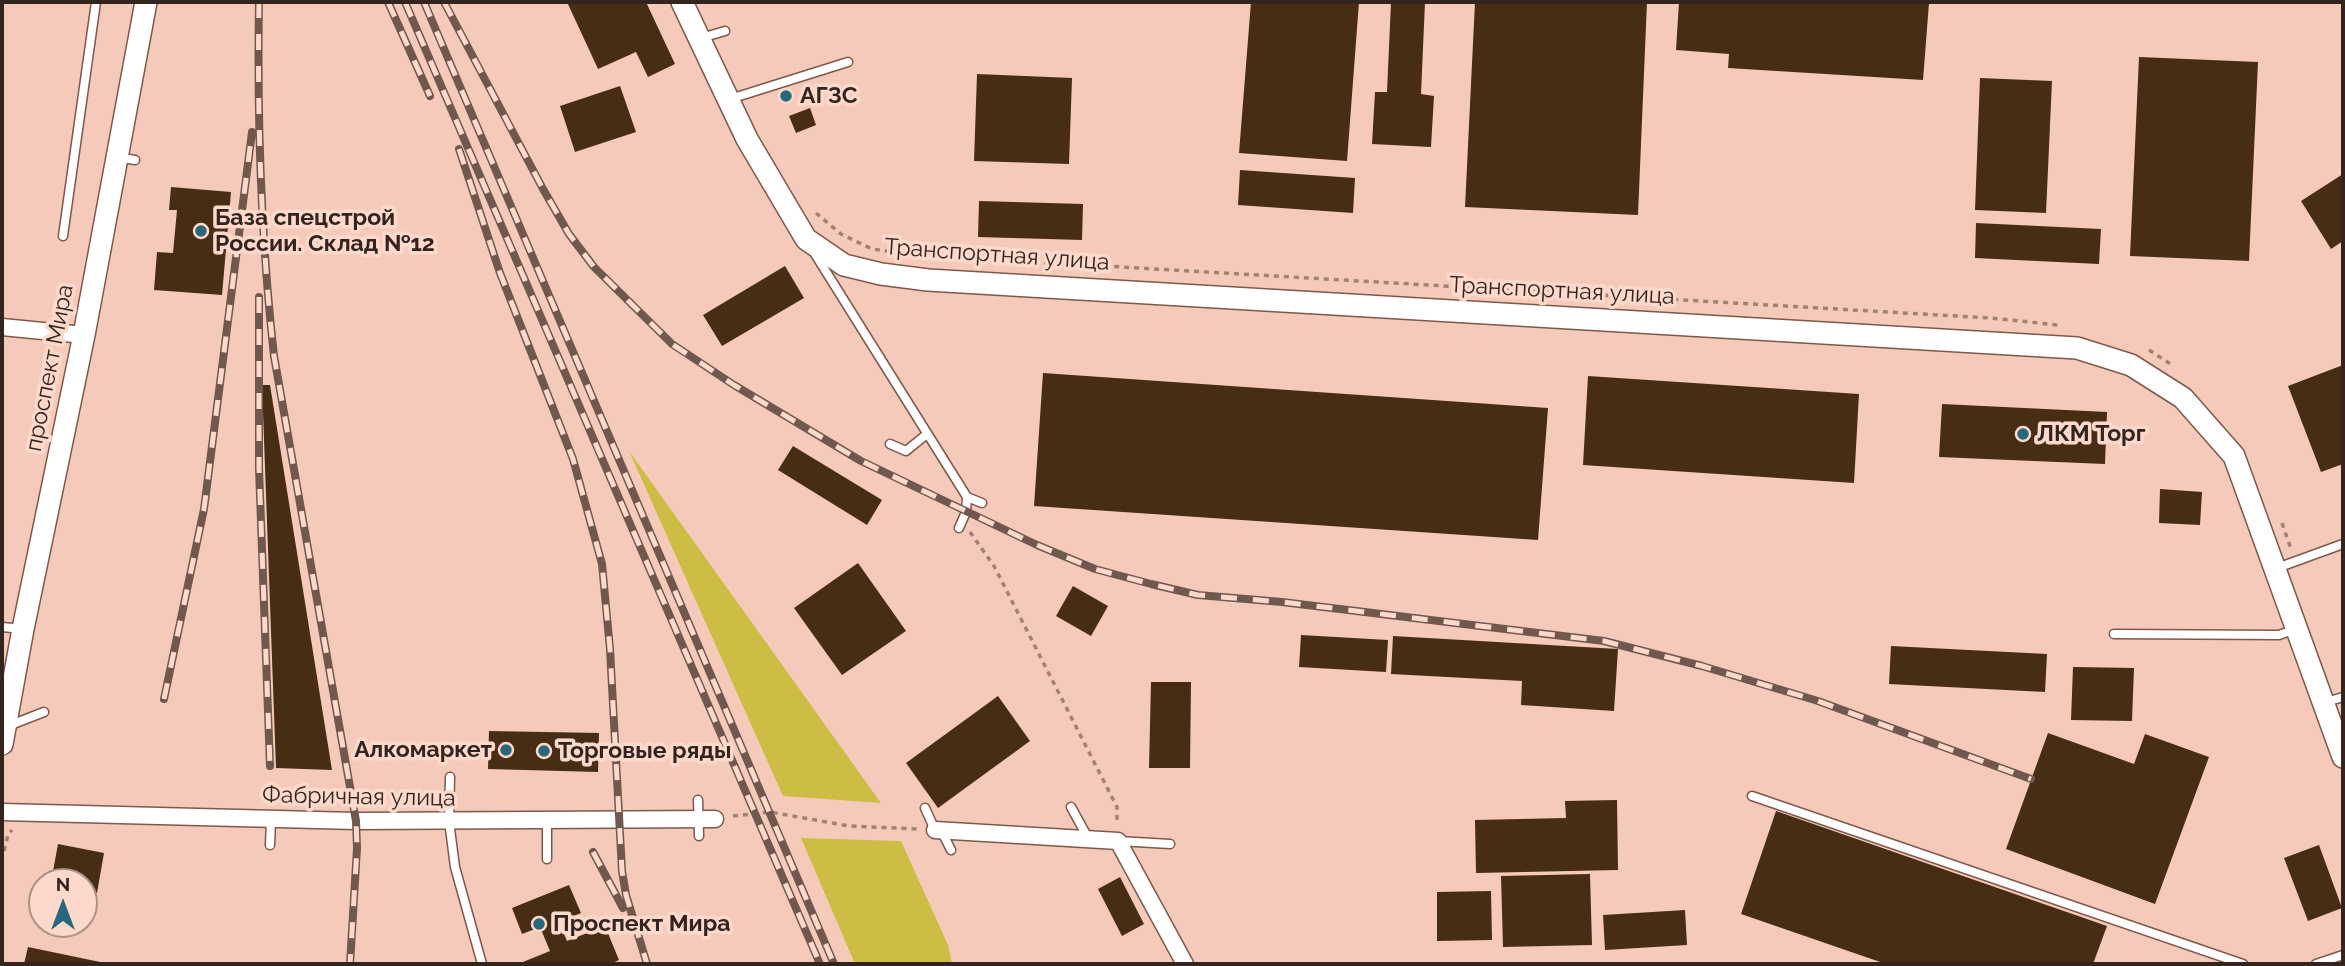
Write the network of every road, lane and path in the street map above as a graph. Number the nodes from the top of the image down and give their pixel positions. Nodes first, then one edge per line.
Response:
1 (96, 2) edge
2 (146, 2) edge
3 (682, 2) edge
4 (725, 31) dead end
5 (696, 40) junction
6 (848, 62) dead end
7 (729, 99) junction
8 (810, 204) dead end
9 (63, 236) dead end
10 (806, 239) junction
11 (2058, 325) dead end
12 (2, 327) edge
13 (84, 335) junction
14 (2145, 349) dead end
15 (2175, 367) dead end
16 (927, 434) junction
17 (890, 444) dead end
18 (967, 497) junction
19 (982, 503) dead end
20 (2279, 514) dead end
21 (960, 526) joint
22 (2343, 544) edge
23 (2296, 560) junction
24 (2275, 569) junction
25 (12, 628) edge
26 (2297, 629) junction
27 (2114, 634) dead end
28 (2333, 700) edge
29 (44, 712) dead end
30 (3, 736) edge
31 (2342, 751) edge
32 (450, 777) dead end
33 (1752, 796) dead end
34 (698, 800) dead end
35 (1072, 807) dead end
36 (925, 808) dead end
37 (2, 812) edge
38 (271, 819) junction
39 (698, 819) junction
40 (715, 819) joint
41 (449, 821) junction
42 (547, 821) junction
43 (938, 830) junction
44 (699, 836) dead end
45 (1088, 839) junction
46 (1118, 841) junction
47 (1170, 844) dead end
48 (271, 845) dead end
49 (951, 849) dead end
50 (547, 859) dead end
51 (2343, 955) edge
52 (482, 964) edge
53 (1185, 964) edge
54 (2243, 964) edge
55 (2316, 964) edge

1 - 9 lane
2 - 13 street, проспект Мира
3 - 5 street, Транспортная улица
4 - 5 lane
5 - 7 street, Транспортная улица
6 - 7 lane
7 - 10 street, Транспортная улица
8 - 11 path
10 - 16 lane
10 - 24 street, Транспортная улица
12 - 13 street
13 - 25 street, проспект Мира
14 - 15 path
16 - 17 lane
16 - 18 lane
18 - 19 lane
18 - 21 lane
20 - 23 path
21 - 46 path
22 - 23 lane
23 - 24 lane
24 - 26 street, Транспортная улица
25 - 30 street, проспект Мира
26 - 27 lane
26 - 28 street, Транспортная улица
28 - 31 street, Транспортная улица
29 - 30 lane
32 - 41 lane
33 - 54 lane
34 - 39 lane
35 - 45 lane
36 - 43 lane
37 - 38 street, Фабричная улица
38 - 41 street, Фабричная улица
38 - 48 lane
39 - 40 street, Фабричная улица
39 - 42 street, Фабричная улица
39 - 44 lane
40 - 43 path
41 - 42 street, Фабричная улица
41 - 52 lane
42 - 50 lane
43 - 45 street
43 - 49 lane
45 - 46 street
46 - 47 lane
46 - 53 street
51 - 55 lane

